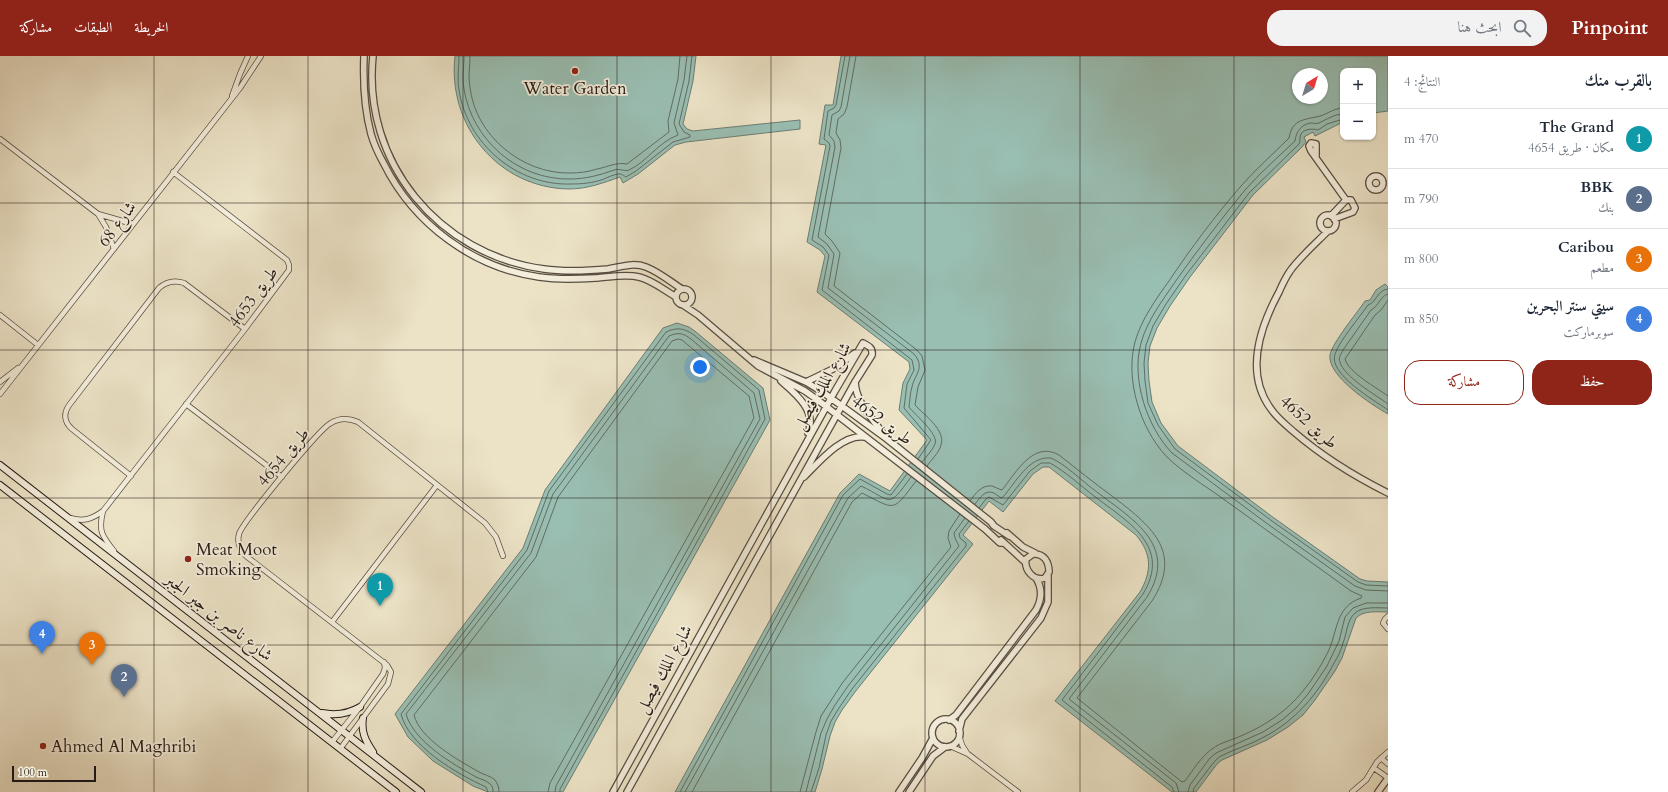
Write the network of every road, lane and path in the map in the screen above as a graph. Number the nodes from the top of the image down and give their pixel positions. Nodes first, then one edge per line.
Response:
1 (248, 56) edge
2 (261, 56) edge
3 (364, 56) edge
4 (373, 56) edge
5 (231, 98) junction
6 (0, 139) edge
7 (1316, 156) dead end
8 (173, 172) junction
9 (1380, 177) junction
10 (1388, 178) edge
11 (1382, 185) junction
12 (1346, 200) junction
13 (98, 214) junction
14 (1333, 217) junction
15 (133, 224) junction
16 (1322, 228) junction
17 (1328, 231) junction
18 (1318, 239) junction
19 (114, 249) junction
20 (682, 289) junction
21 (676, 297) junction
22 (691, 301) junction
23 (683, 305) junction
24 (698, 314) junction
25 (0, 315) edge
26 (245, 329) junction
27 (38, 346) junction
28 (859, 349) junction
29 (747, 356) junction
30 (21, 366) junction
31 (775, 376) junction
32 (0, 382) edge
33 (806, 382) junction
34 (855, 382) junction
35 (0, 394) edge
36 (831, 399) junction
37 (186, 404) junction
38 (826, 407) junction
39 (842, 407) junction
40 (837, 416) junction
41 (867, 438) junction
42 (887, 439) junction
43 (804, 445) junction
44 (2, 467) edge
45 (131, 476) junction
46 (282, 477) junction
47 (799, 483) junction
48 (0, 485) edge
49 (437, 485) junction
50 (1388, 493) edge
51 (103, 511) junction
52 (69, 518) junction
53 (1036, 554) junction
54 (118, 556) junction
55 (503, 556) dead end
56 (1026, 562) junction
57 (1048, 575) junction
58 (1036, 578) junction
59 (1388, 616) edge
60 (332, 622) junction
61 (1388, 629) edge
62 (384, 662) junction
63 (360, 707) junction
64 (320, 713) junction
65 (363, 718) junction
66 (949, 720) junction
67 (342, 730) junction
68 (959, 733) junction
69 (349, 736) junction
70 (933, 738) junction
71 (332, 742) junction
72 (948, 747) junction
73 (340, 749) junction
74 (1388, 752) edge
75 (968, 754) junction
76 (377, 758) junction
77 (1381, 758) junction
78 (1388, 764) edge
79 (1374, 768) junction
80 (1388, 778) edge
81 (396, 792) edge
82 (421, 792) edge
83 (613, 792) edge
84 (627, 792) edge
85 (900, 792) edge
86 (909, 792) edge
87 (1018, 792) edge
88 (1352, 792) edge
89 (1378, 792) edge

1 - 5 street
2 - 5 street, شارع 68
3 - 21 street
4 - 20 street
5 - 8 street, شارع 68
6 - 13 street
7 - 12 street
8 - 15 street, شارع 68
8 - 26 street, طريق 4653
9 - 10 street
9 - 11 street
9 - 11 street
10 - 11 street
12 - 14 street
12 - 14 street
13 - 15 street
13 - 19 street
14 - 16 street
14 - 17 street
15 - 19 street, شارع 68
16 - 17 street
16 - 18 street, طريق 4652
17 - 18 street, طريق 4652
18 - 50 street, طريق 4652
19 - 27 street, شارع 68
20 - 21 street
20 - 22 street
21 - 23 street
22 - 23 street
22 - 24 street
23 - 24 street
24 - 29 street, طريق 4652
25 - 27 street
26 - 37 street, طريق 4653
26 - 45 street
27 - 30 street, شارع 68
28 - 33 street
28 - 34 street, شارع الملك فيصل
28 - 36 street, شارع الملك فيصل
29 - 31 street, طريق 4652
29 - 33 street, طريق 4652
30 - 32 street, شارع 68
30 - 35 street, شارع 68
31 - 38 street, طريق 4652
31 - 43 street
33 - 36 street, طريق 4652
34 - 39 street, شارع الملك فيصل
34 - 42 street
36 - 38 street, شارع الملك فيصل
36 - 39 street, طريق 4652
37 - 45 street, طريق 4653
37 - 46 street
38 - 40 street, طريق 4652
38 - 43 street, شارع الملك فيصل
39 - 40 street, شارع الملك فيصل
39 - 42 street, طريق 4652
40 - 41 street, طريق 4652
40 - 47 street, شارع الملك فيصل
41 - 47 street
41 - 56 street, طريق 4652
42 - 53 street, طريق 4652
43 - 83 street, شارع الملك فيصل
44 - 52 main road, شارع ناصر بن جبر الجبر
45 - 51 street, طريق 4653
46 - 49 street, طريق 4654
46 - 60 street, طريق 4654
47 - 84 street, شارع الملك فيصل
48 - 71 main road, شارع ناصر بن جبر الجبر
49 - 55 street, طريق 4654
49 - 60 street
51 - 52 street, طريق 4653
51 - 54 street
52 - 54 main road, شارع ناصر بن جبر الجبر
53 - 56 street
53 - 57 street
54 - 64 main road, شارع ناصر بن جبر الجبر
56 - 58 street
57 - 58 street
57 - 68 street
58 - 66 street
59 - 61 street
60 - 62 street, طريق 4654
62 - 63 street
62 - 65 street
63 - 64 main road
63 - 67 street
64 - 67 main road, شارع ناصر بن جبر الجبر
65 - 69 street
65 - 76 main road
66 - 68 street
66 - 70 street
67 - 69 main road, شارع ناصر بن جبر الجبر
67 - 71 street
68 - 72 street
68 - 75 street
69 - 73 street
69 - 76 main road, شارع ناصر بن جبر الجبر
70 - 72 street
70 - 85 street
71 - 73 main road, شارع ناصر بن جبر الجبر
72 - 75 street
72 - 86 street
73 - 81 main road, شارع ناصر بن جبر الجبر
74 - 77 street
75 - 87 street
76 - 82 main road, شارع ناصر بن جبر الجبر
77 - 78 street
77 - 79 street
79 - 80 street
79 - 88 street
80 - 89 street

